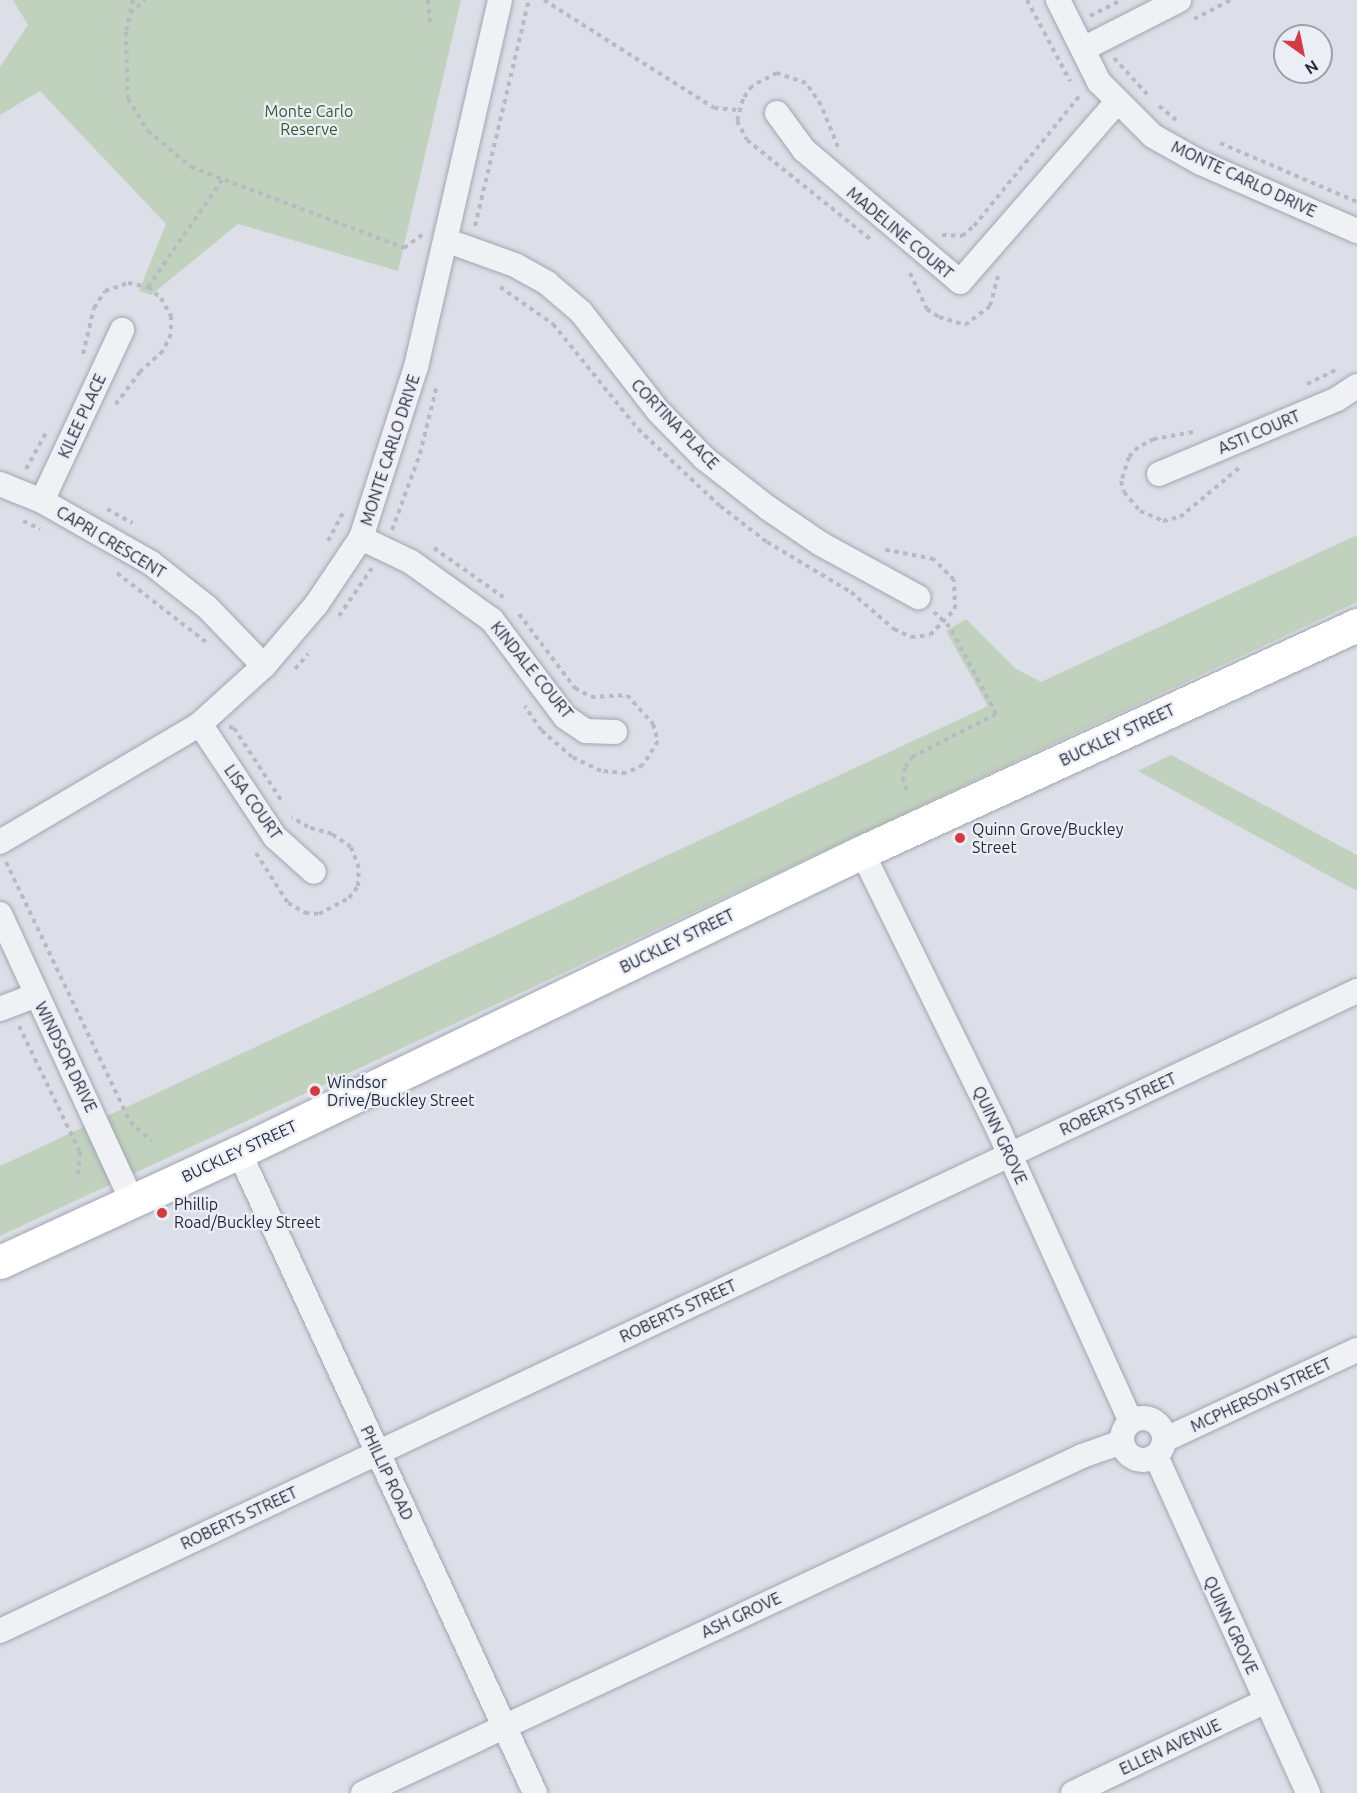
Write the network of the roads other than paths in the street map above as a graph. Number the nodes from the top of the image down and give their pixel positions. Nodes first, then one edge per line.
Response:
1 (500, 0) edge
2 (1058, 0) edge
3 (1179, 0) edge
4 (1091, 45) junction
5 (1117, 102) junction
6 (777, 113) dead end
7 (1357, 231) edge
8 (448, 241) junction
9 (122, 330) dead end
10 (1357, 386) edge
11 (1159, 474) dead end
12 (0, 484) edge
13 (42, 501) junction
14 (361, 538) junction
15 (918, 597) road end
16 (1357, 625) edge
17 (264, 666) junction
18 (205, 732) junction
19 (615, 732) dead end
20 (2, 850) edge
21 (862, 852) junction
22 (314, 872) dead end
23 (0, 914) edge
24 (1357, 992) edge
25 (36, 995) junction
26 (5, 1007) edge
27 (239, 1152) junction
28 (1010, 1155) junction
29 (131, 1199) junction
30 (0, 1262) edge
31 (1357, 1350) edge
32 (1127, 1432) junction
33 (1160, 1448) junction
34 (377, 1452) junction
35 (0, 1631) edge
36 (1266, 1701) junction
37 (504, 1726) junction
38 (363, 1793) edge
39 (535, 1793) edge
40 (1073, 1793) edge
41 (1308, 1793) edge

1 - 8 street, MONTE CARLO DRIVE
2 - 4 street, MONTE CARLO DRIVE
3 - 4 street
4 - 5 street, MONTE CARLO DRIVE
5 - 6 street, MADELINE COURT
5 - 7 street, MONTE CARLO DRIVE
8 - 14 street, MONTE CARLO DRIVE
8 - 15 street, CORTINA PLACE
9 - 13 street, KILEE PLACE
10 - 11 street, ASTI COURT
12 - 13 street, CAPRI CRESCENT
13 - 17 street, CAPRI CRESCENT
14 - 17 street, MONTE CARLO DRIVE
14 - 19 street, KINDALE COURT
16 - 21 main road, BUCKLEY STREET
17 - 18 street, MONTE CARLO DRIVE
18 - 20 street, MONTE CARLO DRIVE
18 - 22 street, LISA COURT
21 - 27 main road, BUCKLEY STREET
21 - 28 street, QUINN GROVE
23 - 25 street, WINDSOR DRIVE
24 - 28 street, ROBERTS STREET
25 - 26 street
25 - 29 street, WINDSOR DRIVE
27 - 29 main road, BUCKLEY STREET
27 - 34 street, PHILLIP ROAD
28 - 32 street, QUINN GROVE
28 - 34 street, ROBERTS STREET
29 - 30 main road, BUCKLEY STREET
31 - 33 street, MCPHERSON STREET
32 - 33 street
32 - 33 street, QUINN GROVE
32 - 37 street, ASH GROVE
33 - 36 street, QUINN GROVE
34 - 35 street, ROBERTS STREET
34 - 37 street, PHILLIP ROAD
36 - 40 street, ELLEN AVENUE
36 - 41 street, QUINN GROVE
37 - 38 street, ASH GROVE
37 - 39 street, PHILLIP ROAD

